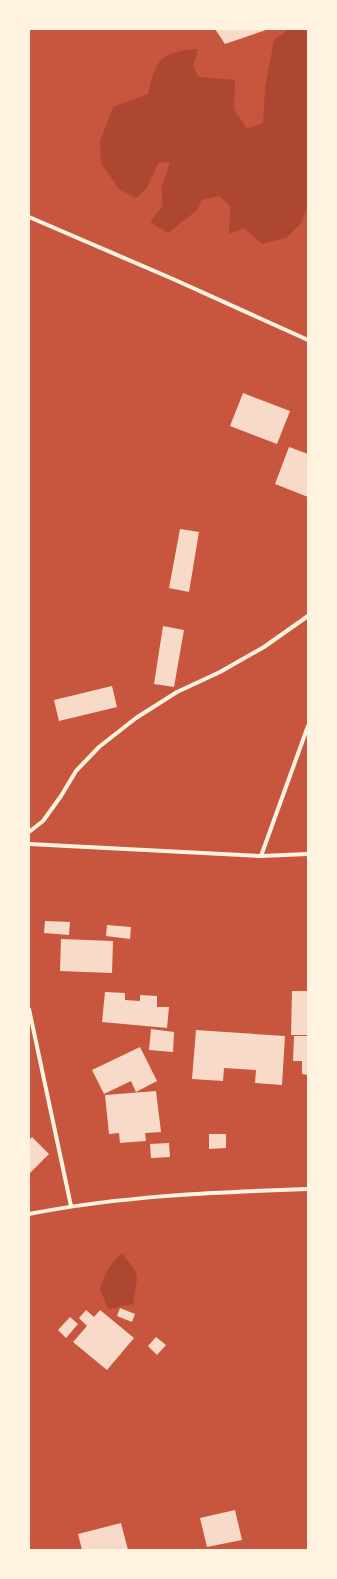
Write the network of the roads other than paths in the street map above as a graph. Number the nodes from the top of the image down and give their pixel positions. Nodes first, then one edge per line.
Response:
1 (29, 218) edge
2 (308, 340) edge
3 (308, 616) edge
4 (308, 726) edge
5 (29, 832) edge
6 (29, 844) edge
7 (308, 854) edge
8 (261, 856) junction
9 (29, 1009) edge
10 (308, 1189) edge
11 (70, 1206) junction
12 (29, 1214) edge

1 - 2 street
3 - 5 street
4 - 8 street
6 - 8 street
7 - 8 street
9 - 11 street
10 - 11 street
11 - 12 street

